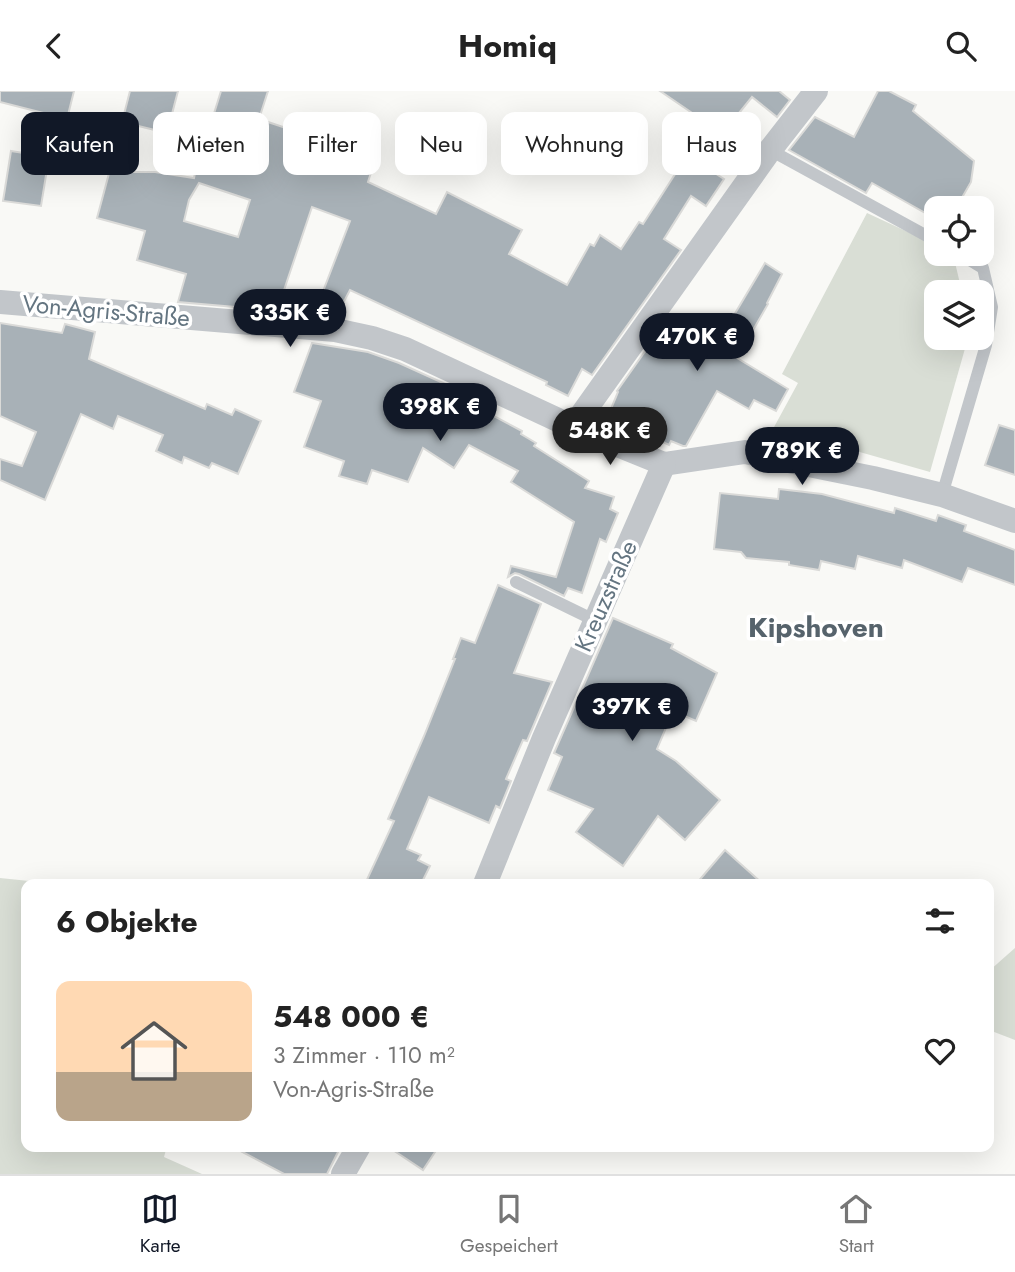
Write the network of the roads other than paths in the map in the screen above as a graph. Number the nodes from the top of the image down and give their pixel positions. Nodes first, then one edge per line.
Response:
1 (816, 91) edge
2 (770, 151) junction
3 (924, 234) edge
4 (980, 266) edge
5 (0, 302) edge
6 (573, 427) junction
7 (664, 464) junction
8 (942, 495) junction
9 (1015, 520) edge
10 (516, 582) dead end
11 (594, 621) junction
12 (487, 879) edge
13 (356, 1152) edge
14 (343, 1174) edge

1 - 2 street
2 - 3 lane
2 - 6 street
4 - 8 lane
5 - 6 street, Von-Agris-Straße
6 - 7 street, Von-Agris-Straße
7 - 8 street
7 - 11 street, Kreuzstraße
8 - 9 street
10 - 11 lane
11 - 12 street, Kreuzstraße
13 - 14 street

